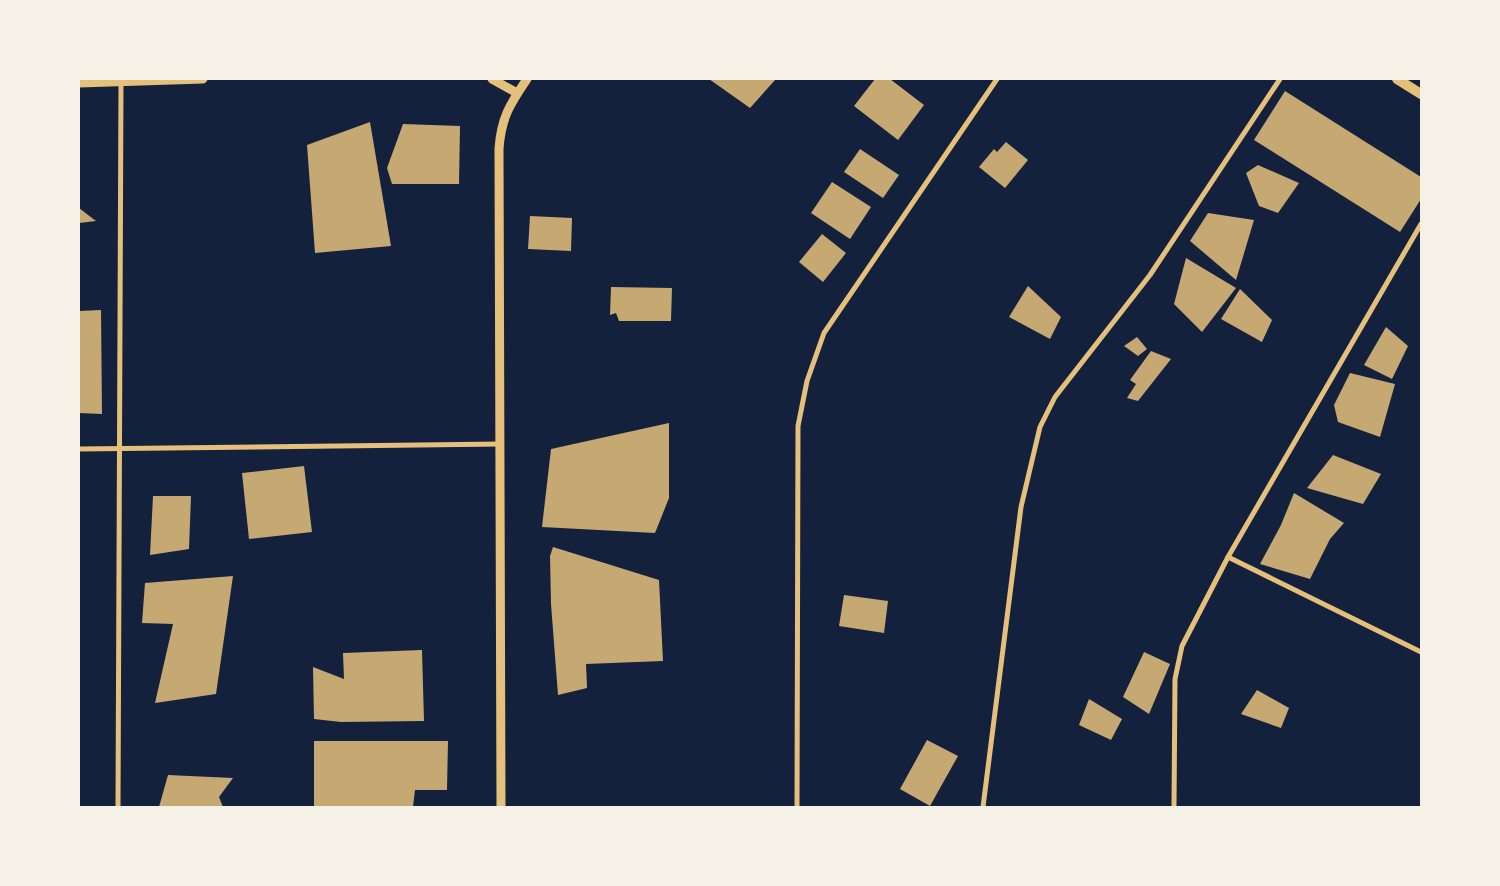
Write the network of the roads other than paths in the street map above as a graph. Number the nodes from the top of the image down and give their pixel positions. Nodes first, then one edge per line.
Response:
1 (203, 79) edge
2 (492, 79) edge
3 (527, 79) edge
4 (997, 79) edge
5 (1280, 79) edge
6 (1397, 79) edge
7 (121, 82) junction
8 (79, 83) edge
9 (517, 93) junction
10 (1421, 94) edge
11 (1421, 224) edge
12 (501, 444) junction
13 (79, 449) edge
14 (118, 449) junction
15 (1228, 557) junction
16 (1421, 652) edge
17 (118, 807) edge
18 (501, 807) edge
19 (797, 807) edge
20 (984, 807) edge
21 (1174, 807) edge

1 - 7 street
2 - 9 street
3 - 9 street
4 - 19 street
5 - 20 street
6 - 10 main road
7 - 8 street
7 - 14 street
9 - 12 street
11 - 15 street
12 - 14 street
12 - 18 street
13 - 14 street
14 - 17 street
15 - 16 street
15 - 21 street

